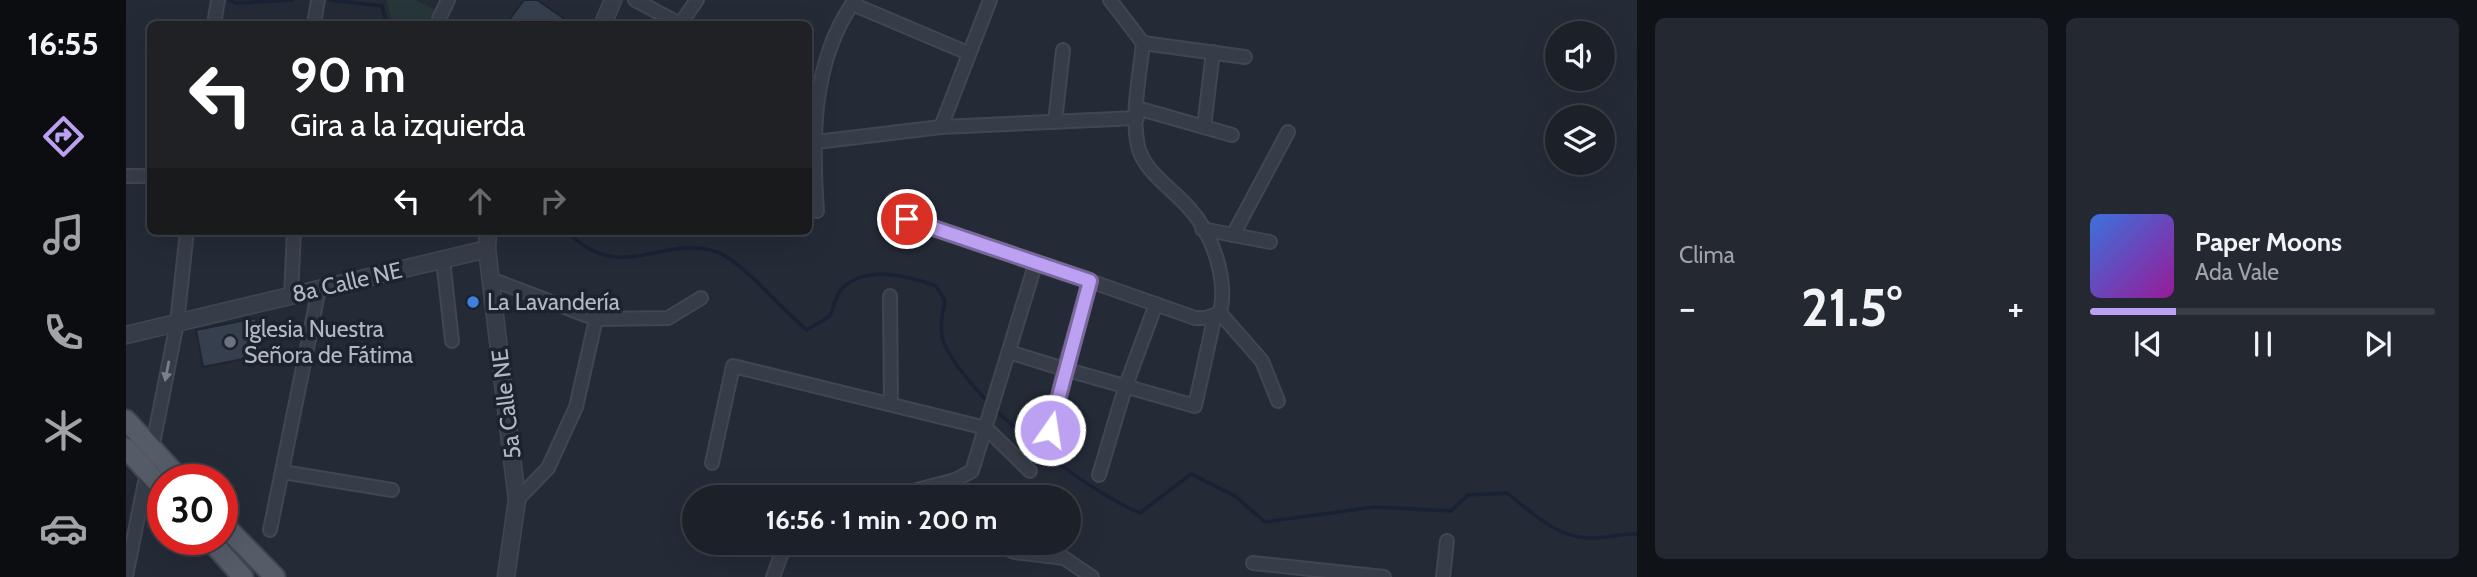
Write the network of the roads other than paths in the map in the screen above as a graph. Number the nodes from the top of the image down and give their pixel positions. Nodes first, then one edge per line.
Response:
1 (448, 0) edge
2 (613, 0) edge
3 (635, 0) edge
4 (697, 0) edge
5 (990, 0) edge
6 (1110, 0) edge
7 (854, 2) edge
8 (317, 3) edge
9 (439, 19) dead end
10 (314, 21) edge
11 (604, 21) edge
12 (674, 21) edge
13 (682, 21) edge
14 (1143, 43) junction
15 (1063, 50) dead end
16 (1213, 52) junction
17 (968, 53) junction
18 (1245, 57) dead end
19 (1137, 113) junction
20 (1055, 122) junction
21 (941, 127) junction
22 (1204, 127) junction
23 (1288, 132) dead end
24 (1231, 135) dead end
25 (812, 136) edge
26 (812, 143) edge
27 (812, 154) edge
28 (126, 176) edge
29 (147, 176) edge
30 (893, 200) dead end
31 (817, 211) dead end
32 (1202, 229) junction
33 (187, 235) edge
34 (293, 235) edge
35 (488, 235) edge
36 (1233, 235) junction
37 (1270, 242) dead end
38 (487, 249) junction
39 (443, 260) junction
40 (1036, 262) junction
41 (491, 279) junction
42 (1090, 281) junction
43 (319, 289) junction
44 (291, 296) junction
45 (890, 296) dead end
46 (701, 298) dead end
47 (1156, 304) junction
48 (1218, 314) junction
49 (596, 319) junction
50 (177, 323) junction
51 (126, 335) edge
52 (452, 341) dead end
53 (1009, 352) junction
54 (1064, 369) junction
55 (1125, 388) junction
56 (1278, 401) dead end
57 (891, 404) junction
58 (126, 420) edge
59 (986, 428) junction
60 (1050, 430) dead end
61 (126, 448) edge
62 (152, 449) junction
63 (712, 463) dead end
64 (166, 464) edge
65 (147, 471) joint
66 (1030, 471) dead end
67 (283, 472) junction
68 (1099, 475) dead end
69 (938, 485) edge
70 (392, 491) dead end
71 (517, 500) junction
72 (270, 530) dead end
73 (238, 539) edge
74 (1447, 541) dead end
75 (223, 555) edge
76 (781, 555) edge
77 (1040, 555) edge
78 (1253, 563) dead end
79 (126, 576) edge
80 (243, 577) edge
81 (275, 577) edge
82 (506, 577) edge
83 (773, 577) edge
84 (1092, 577) edge
85 (1384, 577) edge
86 (1443, 577) edge

1 - 9 street
2 - 11 street
3 - 12 street
4 - 13 street
5 - 17 street
6 - 14 street
7 - 17 street
7 - 25 street
8 - 10 street
14 - 16 street
14 - 19 street
15 - 20 street
16 - 18 street
16 - 22 street
17 - 21 street
19 - 20 street
19 - 22 street
19 - 32 street
20 - 21 street
21 - 26 street
22 - 24 street
23 - 36 street
27 - 31 street
28 - 29 street
30 - 40 street
32 - 36 street
32 - 48 street
33 - 50 street
34 - 44 street
35 - 38 street, 5a Calle NE
36 - 37 street
38 - 39 street, 8a Calle NE
38 - 41 street, 5a Calle NE
39 - 43 street, 8a Calle NE
39 - 52 street
40 - 42 street
40 - 53 street
41 - 49 street
41 - 71 street, 5a Calle NE
42 - 47 street
42 - 54 street
43 - 44 street, 8a Calle NE
43 - 67 street
44 - 50 street, 8a Calle NE
45 - 57 street
46 - 49 street
47 - 48 street
47 - 55 street
48 - 55 street
48 - 56 street
49 - 71 street
50 - 51 street, 8a Calle NE
50 -> 62 street
53 - 54 street
53 - 59 street
54 - 55 street
54 - 60 street
55 - 68 street
57 - 59 street
57 - 63 street
58 - 62 main road
59 - 66 street
59 - 69 street
61 - 65 main road
62 - 64 main road
65 - 79 street
67 - 70 street
67 - 72 street
71 - 82 street, 5a Calle NE
73 - 81 main road
74 - 86 street
75 - 80 main road
76 - 83 street
77 - 84 street
78 - 85 street

